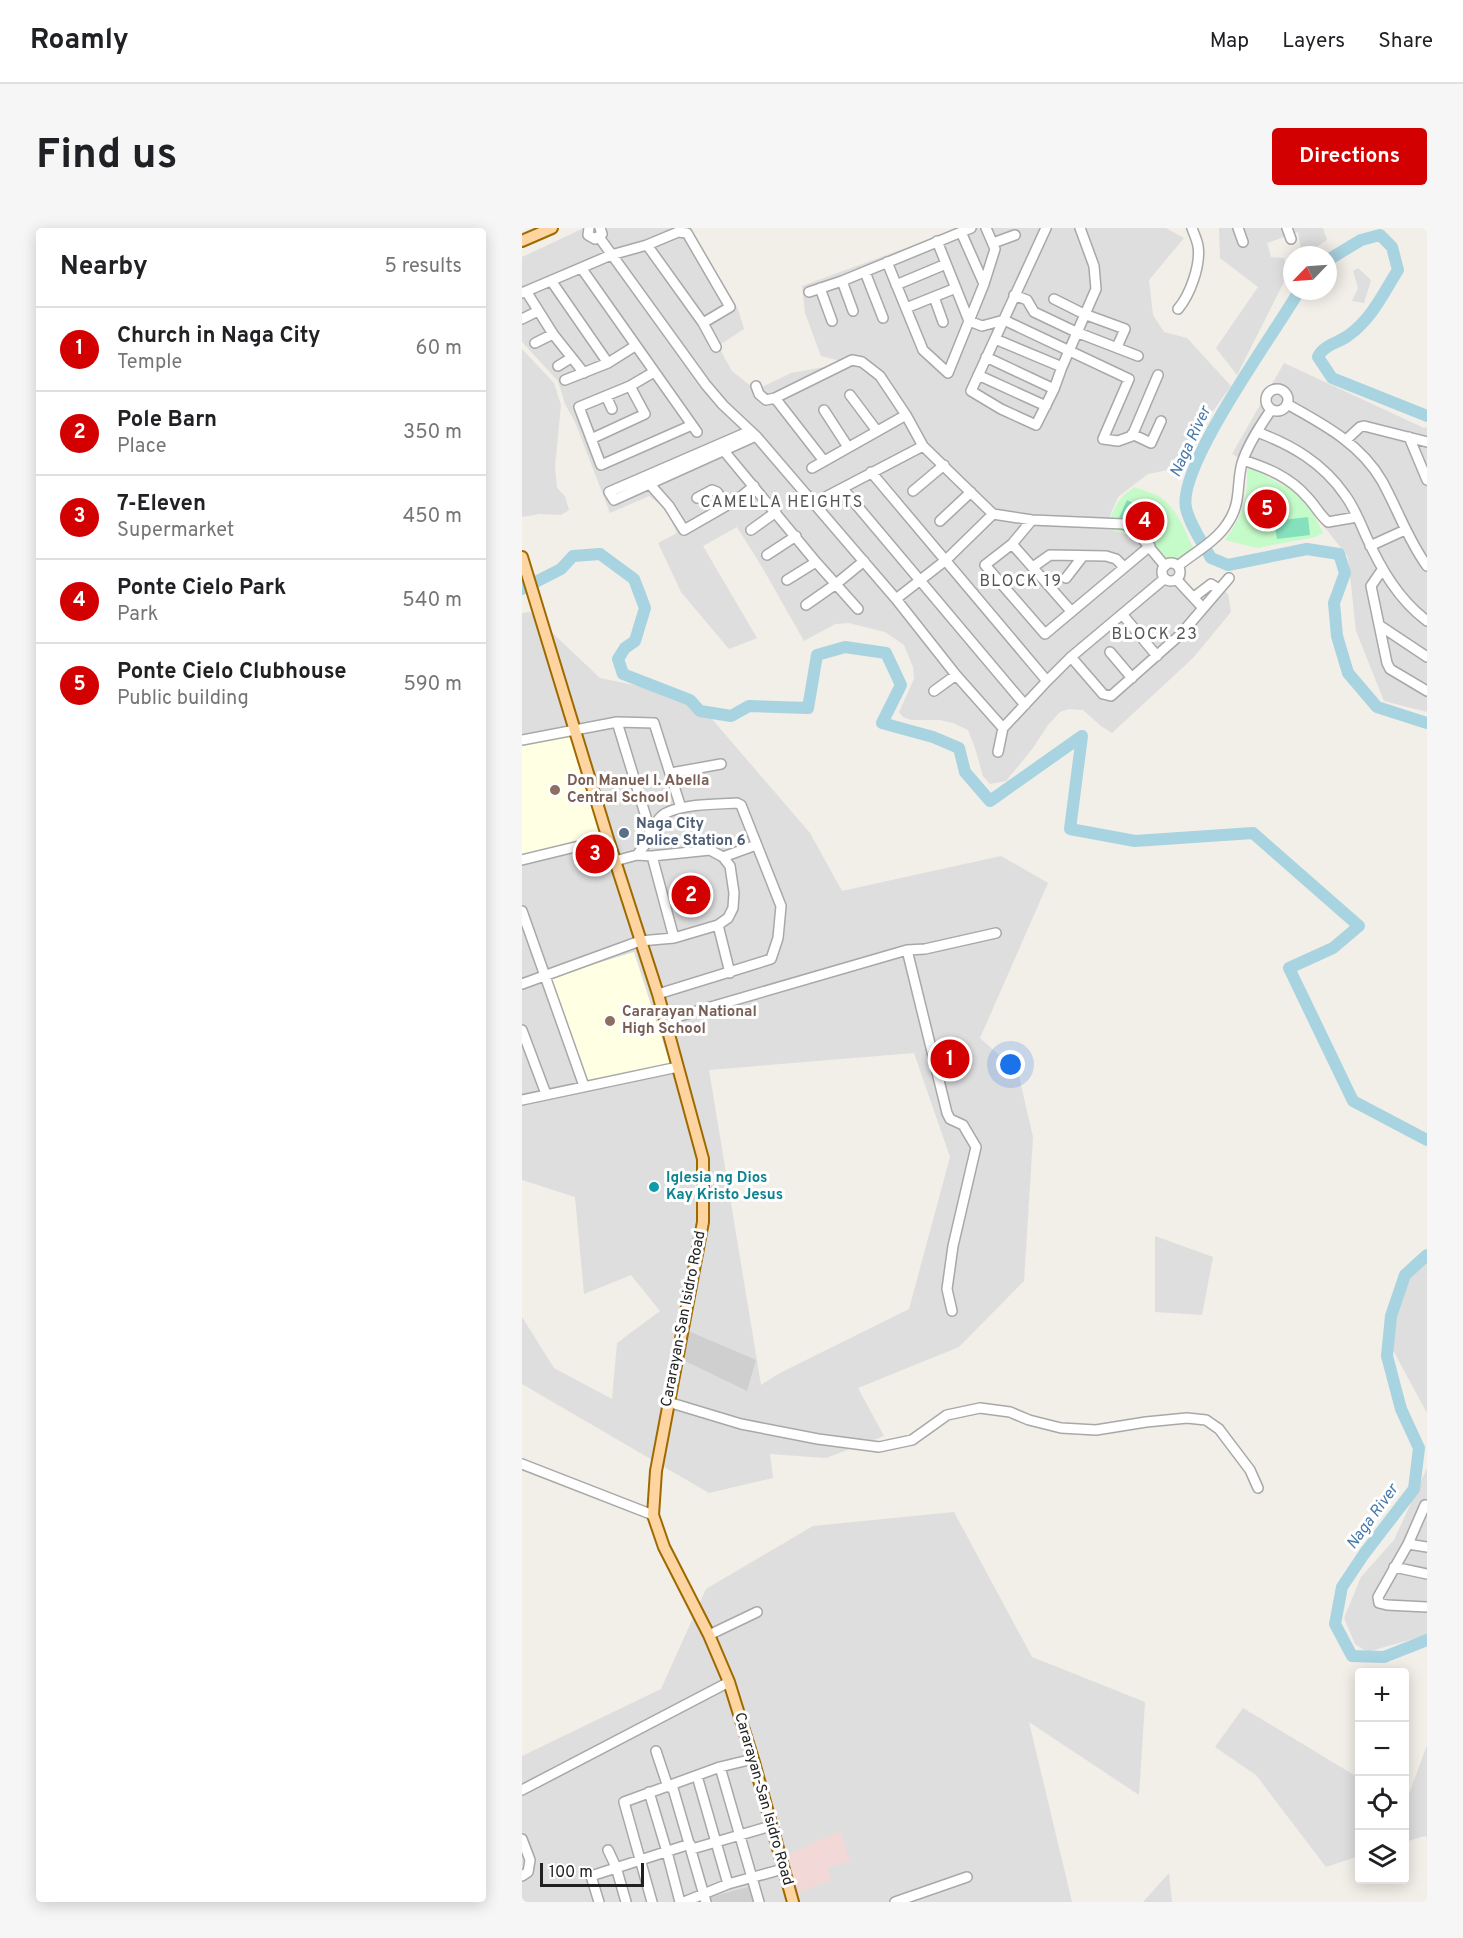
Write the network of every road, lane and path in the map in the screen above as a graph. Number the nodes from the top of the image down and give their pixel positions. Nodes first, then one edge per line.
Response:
1 (552, 228) edge
2 (589, 228) edge
3 (971, 228) edge
4 (986, 228) edge
5 (1046, 228) edge
6 (1080, 228) edge
7 (1192, 228) edge
8 (1238, 228) edge
9 (1287, 228) edge
10 (961, 232) junction
11 (600, 233) edge
12 (1015, 235) dead end
13 (1291, 239) dead end
14 (522, 241) edge
15 (937, 242) junction
16 (1243, 242) dead end
17 (993, 243) junction
18 (648, 245) junction
19 (611, 255) junction
20 (887, 262) junction
21 (946, 264) junction
22 (582, 269) junction
23 (865, 272) junction
24 (842, 281) junction
25 (552, 282) junction
26 (984, 284) junction
27 (896, 285) junction
28 (820, 288) junction
29 (956, 288) junction
30 (524, 292) edge
31 (809, 292) dead end
32 (1014, 295) junction
33 (934, 297) junction
34 (1054, 299) dead end
35 (906, 308) junction
36 (1178, 309) dead end
37 (538, 311) junction
38 (853, 311) dead end
39 (1084, 314) junction
40 (883, 318) dead end
41 (522, 319) edge
42 (1004, 320) junction
43 (832, 321) dead end
44 (969, 321) junction
45 (943, 322) dead end
46 (703, 323) junction
47 (1076, 332) junction
48 (553, 334) junction
49 (995, 339) junction
50 (535, 343) dead end
51 (635, 346) junction
52 (716, 347) dead end
53 (1117, 347) junction
54 (1069, 351) junction
55 (1138, 356) dead end
56 (986, 357) junction
57 (571, 358) junction
58 (608, 363) junction
59 (558, 366) dead end
60 (1062, 367) junction
61 (654, 372) junction
62 (584, 373) junction
63 (978, 375) junction
64 (1158, 375) dead end
65 (565, 380) dead end
66 (630, 386) junction
67 (756, 386) dead end
68 (1054, 389) junction
69 (850, 394) dead end
70 (606, 396) junction
71 (775, 398) junction
72 (1287, 404) junction
73 (1046, 405) junction
74 (612, 409) dead end
75 (824, 410) dead end
76 (1270, 410) junction
77 (906, 415) junction
78 (1161, 421) dead end
79 (877, 431) junction
80 (1257, 432) junction
81 (753, 433) junction
82 (1132, 434) junction
83 (1409, 437) junction
84 (591, 439) junction
85 (1346, 440) junction
86 (1427, 442) edge
87 (923, 446) junction
88 (724, 447) junction
89 (848, 447) junction
90 (1243, 460) junction
91 (824, 461) junction
92 (944, 465) junction
93 (812, 468) dead end
94 (871, 472) junction
95 (1427, 480) edge
96 (754, 486) junction
97 (843, 489) junction
98 (913, 491) dead end
99 (971, 492) junction
100 (814, 503) junction
101 (726, 506) junction
102 (776, 512) junction
103 (714, 514) junction
104 (993, 514) junction
105 (1357, 517) junction
106 (1032, 520) junction
107 (940, 521) dead end
108 (751, 530) dead end
109 (1405, 530) junction
110 (796, 536) junction
111 (1012, 544) junction
112 (1150, 546) junction
113 (1370, 546) junction
114 (767, 555) dead end
115 (1083, 556) junction
116 (522, 557) edge
117 (864, 561) junction
118 (946, 561) junction
119 (816, 562) junction
120 (1165, 566) junction
121 (1178, 566) junction
122 (1427, 566) edge
123 (1033, 567) junction
124 (1124, 567) junction
125 (1382, 570) junction
126 (1066, 578) dead end
127 (1228, 578) dead end
128 (920, 579) junction
129 (1164, 579) junction
130 (787, 580) dead end
131 (1177, 580) junction
132 (836, 584) junction
133 (1219, 589) junction
134 (1194, 597) junction
135 (896, 598) junction
136 (806, 606) dead end
137 (1203, 608) junction
138 (858, 609) dead end
139 (1071, 611) junction
140 (1122, 614) junction
141 (1427, 621) edge
142 (1379, 625) junction
143 (1110, 652) dead end
144 (1157, 656) junction
145 (1071, 657) junction
146 (1427, 657) edge
147 (956, 675) junction
148 (1132, 678) junction
149 (1047, 681) junction
150 (934, 691) dead end
151 (1427, 691) edge
152 (1025, 705) junction
153 (617, 722) junction
154 (1003, 728) junction
155 (576, 729) junction
156 (522, 740) edge
157 (998, 752) dead end
158 (721, 764) dead end
159 (671, 772) junction
160 (681, 808) junction
161 (651, 837) junction
162 (608, 839) junction
163 (756, 845) junction
164 (637, 855) junction
165 (652, 856) junction
166 (723, 857) junction
167 (522, 860) edge
168 (615, 861) junction
169 (522, 911) edge
170 (718, 925) junction
171 (996, 933) dead end
172 (674, 938) junction
173 (640, 941) junction
174 (907, 950) junction
175 (730, 973) junction
176 (545, 977) junction
177 (522, 984) edge
178 (658, 994) junction
179 (666, 1020) junction
180 (522, 1030) edge
181 (678, 1067) junction
182 (584, 1086) junction
183 (546, 1094) junction
184 (522, 1100) edge
185 (952, 1311) dead end
186 (668, 1402) junction
187 (522, 1464) edge
188 (1258, 1488) dead end
189 (1427, 1505) edge
190 (653, 1515) junction
191 (1408, 1544) junction
192 (1427, 1547) edge
193 (1394, 1567) junction
194 (1427, 1574) edge
195 (1427, 1607) edge
196 (757, 1612) dead end
197 (709, 1635) junction
198 (729, 1682) junction
199 (656, 1752) dead end
200 (753, 1759) junction
201 (720, 1767) junction
202 (697, 1776) junction
203 (670, 1786) junction
204 (522, 1790) edge
205 (649, 1792) junction
206 (771, 1826) junction
207 (741, 1833) junction
208 (522, 1839) edge
209 (716, 1842) junction
210 (691, 1847) junction
211 (608, 1850) dead end
212 (667, 1852) junction
213 (640, 1860) junction
214 (616, 1867) junction
215 (783, 1869) junction
216 (522, 1876) edge
217 (967, 1877) dead end
218 (752, 1878) junction
219 (728, 1884) junction
220 (705, 1898) edge
221 (599, 1902) edge
222 (626, 1902) edge
223 (652, 1902) edge
224 (682, 1902) edge
225 (759, 1902) edge
226 (793, 1902) edge
227 (895, 1902) edge

1 - 14 main road
2 - 11 street
3 - 10 street
4 - 17 street
5 - 32 street
6 - 39 street
7 - 36 street
8 - 16 street
9 - 13 street
10 - 15 street
10 - 26 street
11 - 19 street
12 - 17 street
15 - 20 street
15 - 21 street
17 - 26 street
18 - 19 street
18 - 46 street
18 - 46 street
19 - 22 street
19 - 81 street
20 - 23 street
20 - 27 street
21 - 27 street
21 - 29 street
22 - 25 street
22 - 51 street
23 - 24 street
23 - 40 street
24 - 28 street
24 - 38 street
25 - 30 street
25 - 58 street
26 - 44 street
27 - 35 street
28 - 31 street
28 - 43 street
29 - 33 street
29 - 44 street
30 - 37 street
32 - 42 street
32 - 47 street
33 - 35 street
33 - 45 street
34 - 39 street
35 - 44 street
37 - 41 street
37 - 48 street
39 - 47 street
39 - 53 street
42 - 44 street
42 - 49 street
42 - 54 street
46 - 52 street
47 - 53 street
47 - 54 street
48 - 50 street
48 - 57 street
49 - 56 street
49 - 60 street
51 - 58 street
51 - 61 street
53 - 55 street
54 - 60 street
54 - 82 street
56 - 63 street
56 - 68 street
57 - 59 street
57 - 62 street
58 - 62 street
60 - 68 street
61 - 66 street
61 - 84 street
62 - 65 street
63 - 73 street
63 - 73 street
64 - 82 street
66 - 70 street
66 - 84 street
67 - 71 street
68 - 73 street
69 - 79 street
70 - 74 street
70 - 84 street
71 - 77 street
71 - 91 street
72 - 76 street
72 - 76 street
72 - 85 street
75 - 89 street
76 - 80 street
77 - 79 street
77 - 87 street
78 - 82 street
79 - 89 street
80 - 90 street
80 - 105 street
81 - 88 street
81 - 100 street
83 - 85 street
83 - 86 street
83 - 95 street
85 - 109 street
87 - 92 street
87 - 94 street
88 - 96 street
88 - 103 street
89 - 91 street
90 - 105 street
90 - 121 street
91 - 93 street
92 - 98 street
92 - 99 street
94 - 97 street
94 - 118 street
96 - 101 street
96 - 102 street
97 - 100 street
97 - 128 street
99 - 104 street
99 - 107 street
100 - 117 street
101 - 103 street
101 - 103 street
102 - 108 street
102 - 110 street
104 - 106 street
104 - 118 street
105 - 113 street
106 - 111 street
106 - 112 street
109 - 113 street
109 - 122 street
110 - 114 street
110 - 119 street
111 - 123 street
111 - 139 street
112 - 120 street
112 - 124 street
113 - 125 street
115 - 123 street
115 - 124 street
115 - 126 street
116 - 155 main road, Cararayan-San Isidro Road
117 - 132 street
117 - 135 street
118 - 128 street
118 - 149 street
119 - 130 street
119 - 132 street
120 - 121 street
120 - 129 street
121 - 131 street
123 - 139 street
124 - 139 street
125 - 141 street
125 - 142 street
127 - 133 street
128 - 135 street
128 - 152 street
129 - 131 street
129 - 140 street
131 - 134 street
132 - 136 street
132 - 138 street
133 - 134 street
133 - 137 street
134 - 137 street
135 - 147 street
137 - 144 street
140 - 144 street
140 - 145 street
142 - 146 street
142 - 151 street
143 - 148 street
144 - 148 street
145 - 148 street
145 - 149 street
147 - 150 street
147 - 154 street
149 - 152 street
152 - 154 street
153 - 155 street
153 - 159 street
153 - 161 street
154 - 157 street
155 - 156 street
155 - 162 main road, Cararayan-San Isidro Road
158 - 159 street
159 - 160 street
160 - 161 street
160 - 163 street
161 - 164 street
162 - 167 street
162 - 168 main road, Cararayan-San Isidro Road
163 - 166 street
163 - 175 street
164 - 165 street
164 - 168 street
165 - 166 street
165 - 172 street
166 - 170 street
168 - 173 main road, Cararayan-San Isidro Road
169 - 176 street
170 - 172 street
170 - 175 street
171 - 174 street
172 - 173 street
173 - 176 street
173 - 178 main road, Cararayan-San Isidro Road
174 - 179 street
174 - 185 street
175 - 178 street
176 - 177 street
176 - 182 street
178 - 179 main road, Cararayan-San Isidro Road
179 - 181 main road, Cararayan-San Isidro Road
180 - 183 street
181 - 182 street
181 - 186 main road, Cararayan-San Isidro Road
182 - 183 street
183 - 184 street
186 - 188 street
186 - 190 main road, Cararayan-San Isidro Road
187 - 190 street
189 - 191 street
190 - 197 main road, Cararayan-San Isidro Road
191 - 192 street
191 - 193 street
193 - 194 street
193 - 195 street
196 - 197 street
197 - 198 main road, Cararayan-San Isidro Road
198 - 200 main road, Cararayan-San Isidro Road
198 - 204 street
199 - 203 street
200 - 201 street
200 - 206 main road, Cararayan-San Isidro Road
201 - 202 street
201 - 207 street
202 - 203 street
202 - 209 street
203 - 205 street
203 - 210 street
205 - 212 street
205 - 213 street
206 - 207 street
206 - 215 main road, Cararayan-San Isidro Road
207 - 209 street
207 - 218 street
208 - 216 street
209 - 210 street
209 - 219 street
210 - 212 street
210 - 220 street
211 - 214 street
212 - 213 street
212 - 224 street
213 - 214 street
213 - 223 street
214 - 221 street
214 - 222 street
215 - 218 street
215 - 226 main road, Cararayan-San Isidro Road
217 - 227 street
218 - 219 street
218 - 225 street
219 - 220 street
220 - 224 street

